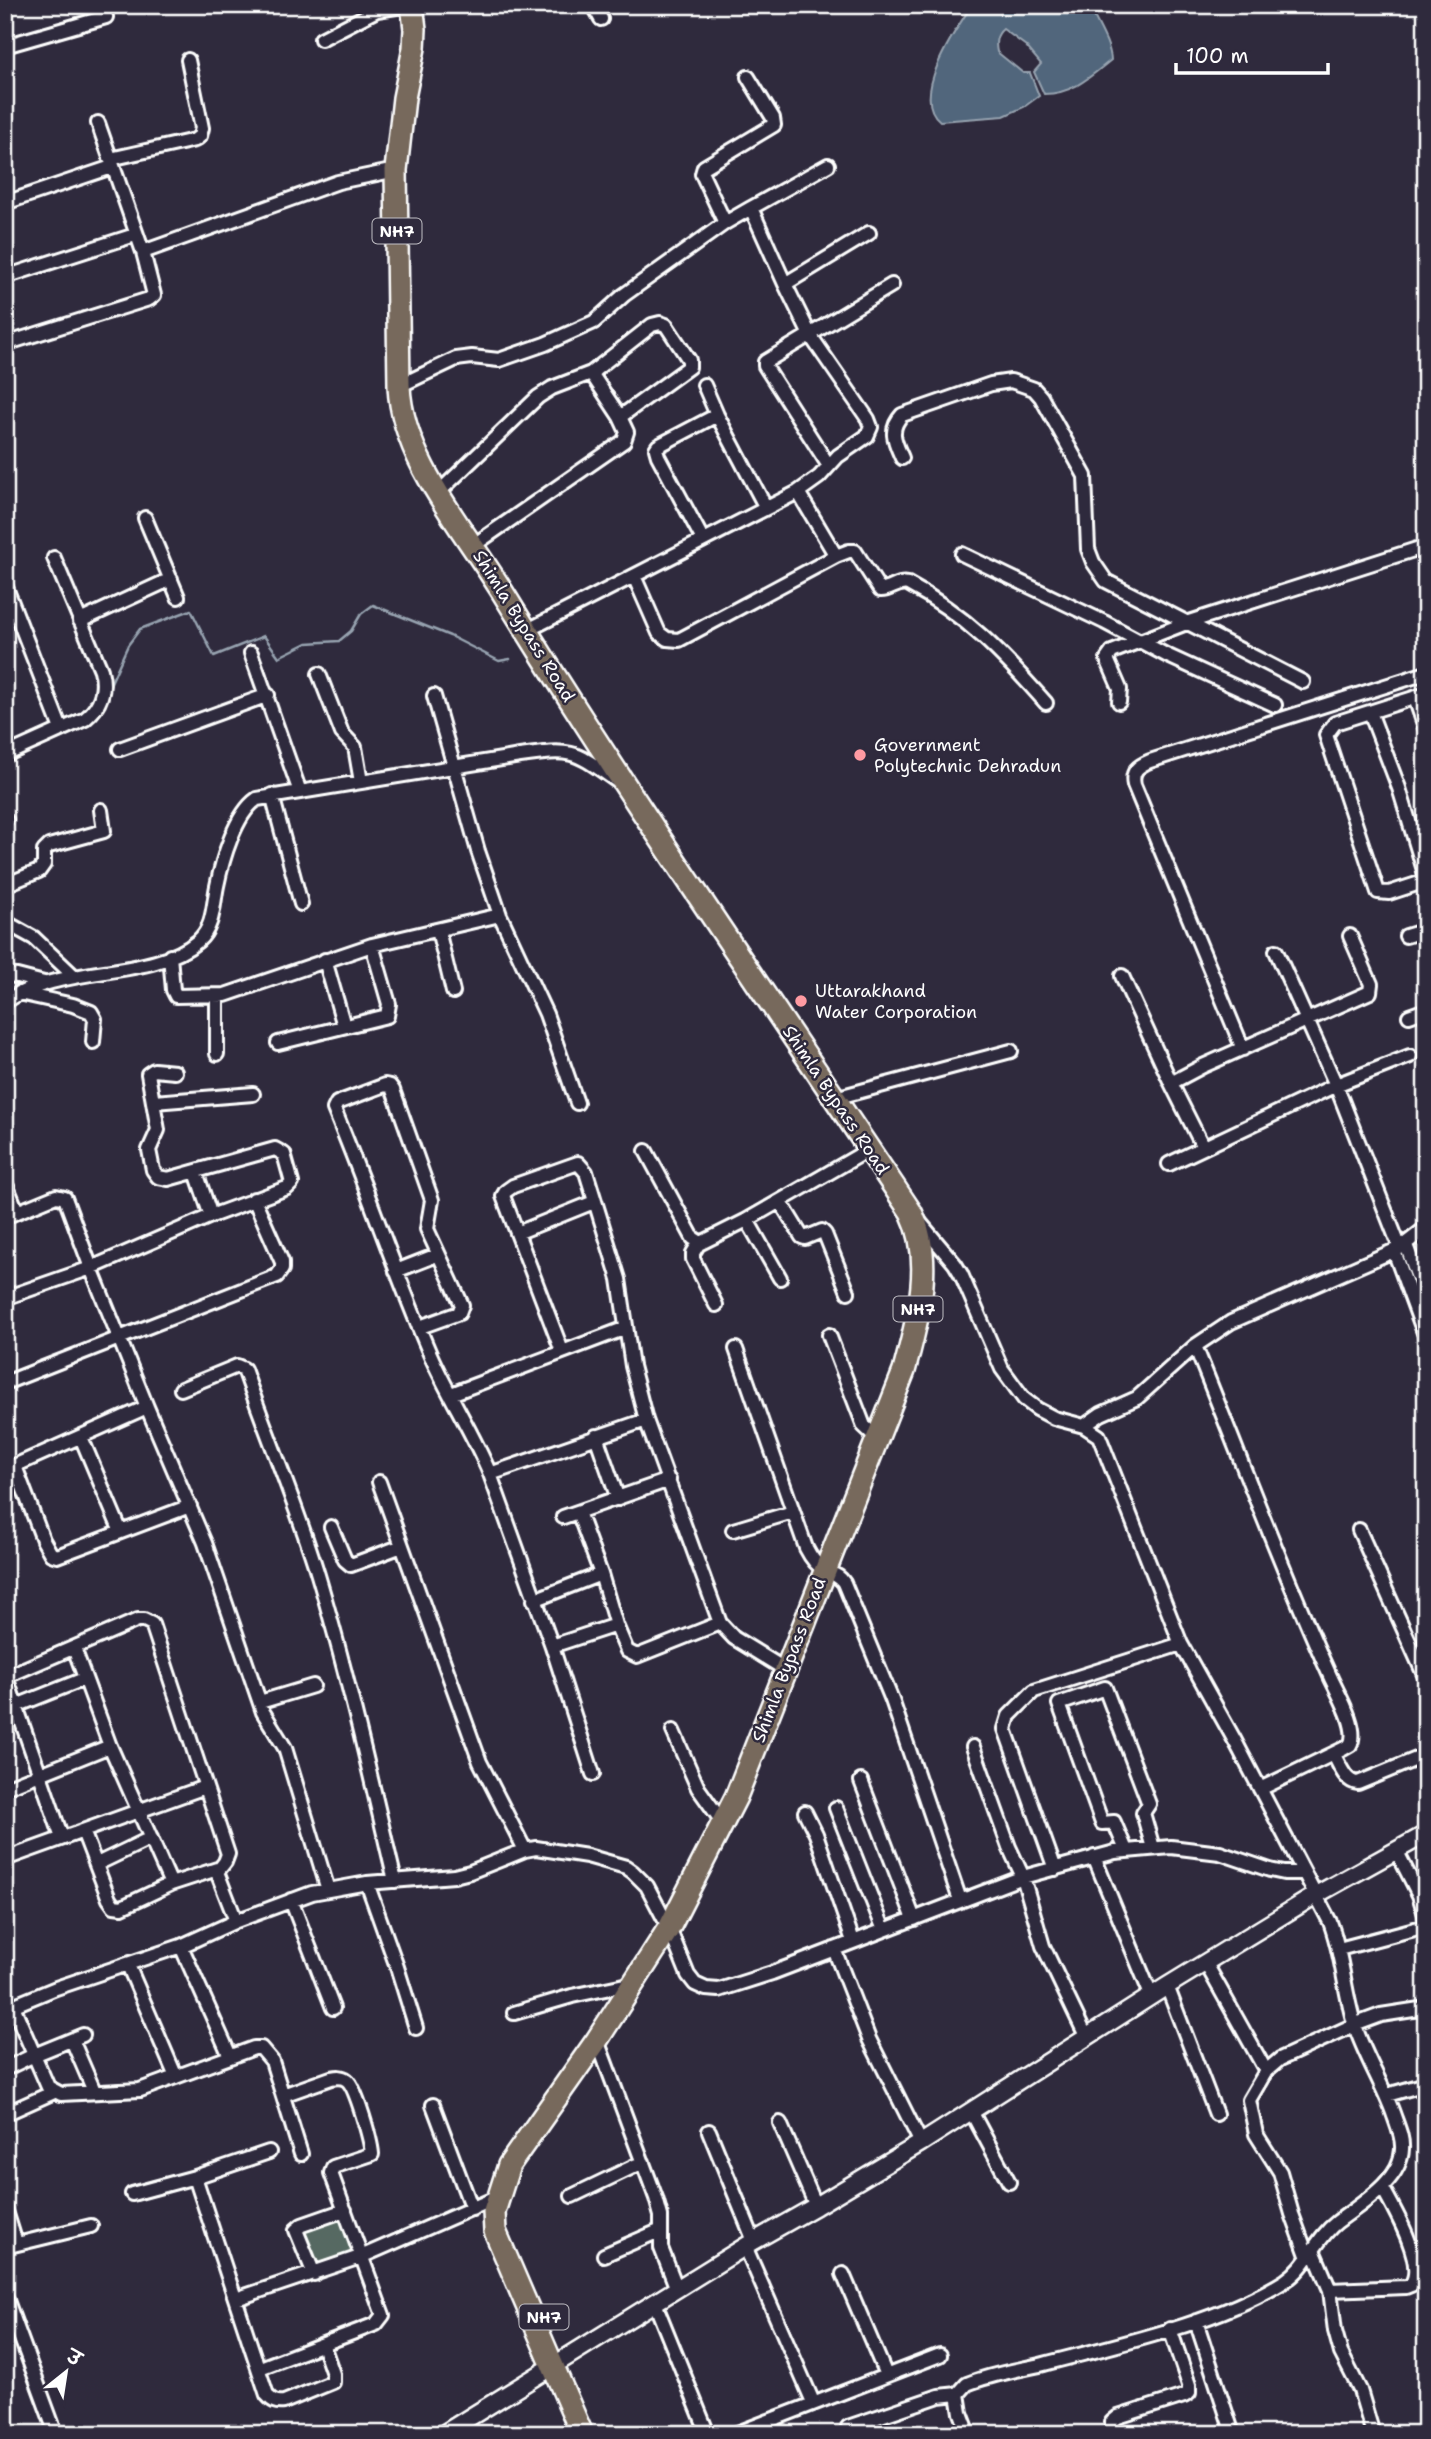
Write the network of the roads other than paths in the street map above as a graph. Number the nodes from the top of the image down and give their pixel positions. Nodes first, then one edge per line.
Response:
1 (411, 5) edge
2 (597, 5) edge
3 (106, 17) dead end
4 (601, 19) dead end
5 (321, 39) dead end
6 (5, 46) edge
7 (188, 60) dead end
8 (748, 77) dead end
9 (97, 123) dead end
10 (111, 163) junction
11 (828, 165) dead end
12 (396, 170) junction
13 (5, 203) edge
14 (751, 208) junction
15 (725, 223) junction
16 (869, 233) dead end
17 (135, 235) junction
18 (143, 252) junction
19 (5, 277) edge
20 (785, 284) junction
21 (892, 285) dead end
22 (810, 335) junction
23 (5, 344) edge
24 (592, 373) junction
25 (704, 385) dead end
26 (399, 386) junction
27 (717, 415) junction
28 (620, 417) junction
29 (902, 458) dead end
30 (829, 466) junction
31 (797, 492) junction
32 (438, 494) junction
33 (766, 508) junction
34 (145, 518) dead end
35 (703, 540) junction
36 (474, 545) junction
37 (1426, 546) edge
38 (962, 554) dead end
39 (836, 556) junction
40 (54, 558) dead end
41 (634, 576) junction
42 (171, 579) junction
43 (5, 585) edge
44 (178, 597) dead end
45 (80, 621) junction
46 (1189, 622) junction
47 (526, 631) junction
48 (1139, 640) junction
49 (251, 653) dead end
50 (1426, 673) edge
51 (319, 674) dead end
52 (1303, 682) dead end
53 (268, 695) junction
54 (434, 696) dead end
55 (1420, 696) edge
56 (1119, 702) dead end
57 (1046, 703) dead end
58 (1275, 705) dead end
59 (1370, 712) junction
60 (61, 729) junction
61 (1426, 730) edge
62 (120, 749) dead end
63 (5, 755) edge
64 (453, 766) junction
65 (361, 782) junction
66 (627, 788) junction
67 (300, 792) junction
68 (272, 795) junction
69 (101, 810) dead end
70 (1426, 879) edge
71 (5, 885) edge
72 (301, 904) dead end
73 (500, 915) junction
74 (5, 922) edge
75 (438, 930) junction
76 (1426, 930) edge
77 (1350, 936) dead end
78 (1406, 936) dead end
79 (372, 945) junction
80 (1276, 951) dead end
81 (170, 956) junction
82 (325, 960) junction
83 (5, 975) edge
84 (74, 976) junction
85 (1122, 976) dead end
86 (44, 983) junction
87 (453, 992) dead end
88 (18, 993) junction
89 (217, 996) junction
90 (5, 1002) edge
91 (1426, 1010) edge
92 (1409, 1016) dead end
93 (1307, 1019) junction
94 (344, 1026) junction
95 (93, 1042) dead end
96 (278, 1043) dead end
97 (1242, 1049) junction
98 (1011, 1051) dead end
99 (217, 1054) dead end
100 (1410, 1056) dead end
101 (175, 1072) dead end
102 (1171, 1083) junction
103 (1336, 1085) junction
104 (253, 1094) dead end
105 (835, 1098) junction
106 (153, 1102) junction
107 (577, 1103) dead end
108 (1203, 1147) junction
109 (870, 1149) junction
110 (646, 1151) dead end
111 (1169, 1164) dead end
112 (196, 1172) junction
113 (5, 1182) edge
114 (254, 1199) junction
115 (780, 1201) junction
116 (594, 1202) junction
117 (911, 1212) junction
118 (11, 1214) edge
119 (211, 1216) junction
120 (747, 1220) junction
121 (1426, 1228) edge
122 (517, 1233) junction
123 (699, 1243) junction
124 (1400, 1248) junction
125 (437, 1255) junction
126 (91, 1268) junction
127 (396, 1271) junction
128 (780, 1278) dead end
129 (848, 1292) dead end
130 (5, 1298) edge
131 (1426, 1299) edge
132 (716, 1306) dead end
133 (419, 1327) junction
134 (626, 1328) junction
135 (829, 1335) dead end
136 (119, 1337) junction
137 (1426, 1338) edge
138 (1195, 1346) junction
139 (736, 1349) dead end
140 (562, 1351) junction
141 (5, 1383) edge
142 (181, 1389) dead end
143 (450, 1394) junction
144 (147, 1407) junction
145 (646, 1420) junction
146 (1084, 1426) junction
147 (596, 1436) junction
148 (81, 1437) junction
149 (879, 1440) junction
150 (10, 1468) edge
151 (490, 1474) junction
152 (669, 1480) junction
153 (379, 1482) dead end
154 (618, 1499) junction
155 (190, 1506) junction
156 (578, 1512) junction
157 (793, 1512) junction
158 (563, 1517) dead end
159 (331, 1527) dead end
160 (733, 1530) dead end
161 (1359, 1530) dead end
162 (121, 1532) junction
163 (402, 1546) junction
164 (825, 1570) junction
165 (601, 1574) junction
166 (534, 1600) junction
167 (720, 1623) junction
168 (616, 1625) junction
169 (1181, 1644) junction
170 (552, 1646) junction
171 (74, 1648) junction
172 (786, 1670) junction
173 (6, 1677) edge
174 (84, 1679) junction
175 (1426, 1679) edge
176 (313, 1686) dead end
177 (260, 1702) junction
178 (16, 1706) junction
179 (673, 1731) dead end
180 (110, 1746) junction
181 (973, 1747) dead end
182 (1334, 1755) junction
183 (1426, 1755) edge
184 (593, 1774) dead end
185 (40, 1775) junction
186 (860, 1781) dead end
187 (205, 1787) junction
188 (5, 1788) edge
189 (1260, 1789) junction
190 (835, 1808) dead end
191 (139, 1809) junction
192 (805, 1812) dead end
193 (723, 1822) junction
194 (83, 1831) junction
195 (1426, 1834) edge
196 (62, 1838) junction
197 (151, 1838) junction
198 (1153, 1848) junction
199 (524, 1850) junction
200 (1126, 1850) junction
201 (1396, 1850) junction
202 (1094, 1857) junction
203 (5, 1859) edge
204 (97, 1864) junction
205 (217, 1869) junction
206 (1055, 1869) junction
207 (1304, 1873) junction
208 (1023, 1877) junction
209 (395, 1881) junction
210 (366, 1883) junction
211 (171, 1884) junction
212 (327, 1890) junction
213 (1316, 1895) junction
214 (291, 1900) junction
215 (960, 1900) junction
216 (1426, 1918) edge
217 (914, 1919) junction
218 (236, 1921) junction
219 (1426, 1926) edge
220 (669, 1928) junction
221 (884, 1930) junction
222 (853, 1941) junction
223 (181, 1946) junction
224 (834, 1949) junction
225 (1339, 1949) junction
226 (1205, 1962) junction
227 (128, 1965) junction
228 (634, 1983) junction
229 (1167, 1986) junction
230 (1151, 1995) junction
231 (9, 2008) edge
232 (333, 2008) dead end
233 (1426, 2008) edge
234 (514, 2013) dead end
235 (1354, 2025) junction
236 (416, 2028) dead end
237 (1086, 2036) junction
238 (597, 2040) junction
239 (34, 2055) junction
240 (230, 2056) junction
241 (5, 2069) edge
242 (1266, 2071) junction
243 (176, 2077) junction
244 (1426, 2084) edge
245 (94, 2091) junction
246 (54, 2092) junction
247 (284, 2095) junction
248 (1387, 2095) junction
249 (433, 2105) dead end
250 (971, 2111) junction
251 (5, 2114) edge
252 (1216, 2114) dead end
253 (780, 2123) dead end
254 (709, 2131) dead end
255 (921, 2143) junction
256 (269, 2152) dead end
257 (301, 2154) dead end
258 (643, 2162) junction
259 (195, 2177) junction
260 (1009, 2182) dead end
261 (1382, 2186) junction
262 (132, 2194) dead end
263 (572, 2196) dead end
264 (498, 2197) junction
265 (816, 2206) junction
266 (5, 2208) edge
267 (472, 2209) junction
268 (345, 2210) junction
269 (91, 2226) dead end
270 (659, 2231) junction
271 (749, 2243) junction
272 (11, 2245) edge
273 (1311, 2254) junction
274 (604, 2255) dead end
275 (363, 2256) junction
276 (314, 2274) junction
277 (843, 2274) dead end
278 (677, 2289) junction
279 (1330, 2290) junction
280 (5, 2295) edge
281 (236, 2299) junction
282 (655, 2303) junction
283 (1196, 2321) junction
284 (1170, 2329) junction
285 (323, 2345) junction
286 (940, 2354) dead end
287 (557, 2364) junction
288 (260, 2368) junction
289 (886, 2375) junction
290 (958, 2393) junction
291 (813, 2402) junction
292 (848, 2427) dead end
293 (56, 2434) edge
294 (443, 2434) edge
295 (582, 2434) edge
296 (595, 2434) edge
297 (708, 2434) edge
298 (735, 2434) edge
299 (969, 2434) edge
300 (1112, 2434) edge
301 (1233, 2434) edge
302 (1373, 2434) edge

1 - 5 street
1 - 12 highway, Shimla Bypass Road / NH7
2 - 4 street
3 - 6 street
7 - 10 street
8 - 15 street
9 - 10 street
10 - 13 street
10 - 17 street
11 - 14 street
12 - 18 street
12 - 26 highway, Shimla Bypass Road / NH7
14 - 15 street
14 - 20 street
15 - 26 street
16 - 20 street
17 - 18 street
17 - 19 street
18 - 23 street
20 - 22 street
21 - 22 street
22 - 30 street
22 - 30 street
24 - 28 street
24 - 28 street
24 - 32 street
25 - 27 street
26 - 32 highway, Shimla Bypass Road / NH7
27 - 33 street
27 - 35 street
28 - 36 street
29 - 46 street
30 - 31 street
31 - 33 street
31 - 39 street
32 - 36 highway, Shimla Bypass Road / NH7
33 - 35 street
34 - 42 street
35 - 41 street
36 - 47 highway, Shimla Bypass Road / NH7
37 - 46 street
38 - 48 street
39 - 41 street
39 - 57 street
40 - 45 street
41 - 47 street
42 - 44 street
42 - 45 street
43 - 60 street
45 - 60 street
46 - 48 street
46 - 52 street
47 - 66 highway, Shimla Bypass Road / NH7
48 - 56 street
48 - 58 street
49 - 53 street
50 - 97 street
51 - 65 street
53 - 62 street
53 - 67 street
54 - 64 street
55 - 59 street
55 - 61 street
59 - 70 street
59 - 70 street
60 - 63 street
64 - 65 street
64 - 66 street
64 - 73 street
65 - 67 street
66 - 105 highway, Shimla Bypass Road / NH7
67 - 68 street
68 - 72 street
68 - 81 street
69 - 71 street
73 - 75 street
73 - 107 street
74 - 84 street
75 - 79 street
75 - 87 street
76 - 78 street
77 - 93 street
79 - 82 street
79 - 94 street
80 - 93 street
81 - 84 street
81 - 89 street
82 - 89 street
82 - 94 street
83 - 86 street
84 - 86 street
85 - 102 street
86 - 88 street
88 - 90 street
88 - 95 street
89 - 99 street
91 - 92 street
93 - 97 street
93 - 103 street
94 - 96 street
97 - 102 street
98 - 105 street
100 - 103 street
101 - 106 street
102 - 108 street
103 - 108 street
103 - 124 street
104 - 106 street
105 - 109 highway, Shimla Bypass Road / NH7
106 - 112 street
108 - 111 street
109 - 115 street
109 - 117 highway, Shimla Bypass Road / NH7
110 - 123 street
112 - 114 street
112 - 119 street
113 - 118 street
114 - 119 street
114 - 136 street
115 - 120 street
115 - 129 street
116 - 122 street
116 - 122 street
116 - 134 street
117 - 146 street
117 - 149 highway, Shimla Bypass Road / NH7
118 - 126 street
119 - 126 street
120 - 123 street
120 - 128 street
121 - 124 street
122 - 140 street
123 - 132 street
124 - 131 street
124 - 137 street
124 - 138 street
125 - 127 street
125 - 127 street
125 - 133 street
126 - 130 street
126 - 136 street
127 - 133 street
133 - 143 street
134 - 140 street
134 - 145 street
135 - 149 street
136 - 141 street
136 - 144 street
138 - 146 street
138 - 182 street
139 - 157 street
140 - 143 street
142 - 209 street
143 - 151 street
144 - 148 street
144 - 155 street
145 - 147 street
145 - 152 street
146 - 169 street
147 - 151 street
147 - 154 street
148 - 150 street
148 - 162 street
149 - 164 highway, Shimla Bypass Road / NH7
150 - 162 street
151 - 166 street
152 - 154 street
152 - 167 street
153 - 163 street
154 - 156 street
155 - 162 street
155 - 177 street
156 - 158 street
156 - 165 street
157 - 160 street
157 - 164 street
159 - 163 street
161 - 175 street
163 - 199 street
164 - 172 highway, Shimla Bypass Road / NH7
164 - 215 street
165 - 166 street
165 - 168 street
166 - 170 street
167 - 168 street
167 - 172 street
168 - 170 street
169 - 189 street
169 - 206 street
170 - 184 street
171 - 173 street
171 - 174 street
171 - 187 street
172 - 193 highway, Shimla Bypass Road / NH7
173 - 178 street
174 - 178 street
174 - 180 street
176 - 177 street
177 - 212 street
178 - 185 street
179 - 193 street
180 - 185 street
180 - 191 street
181 - 208 street
182 - 183 street
182 - 189 street
185 - 188 street
185 - 196 street
186 - 217 street
187 - 191 street
187 - 205 street
189 - 207 street
190 - 221 street
191 - 194 street
191 - 197 street
192 - 222 street
193 - 220 highway, Shimla Bypass Road / NH7
194 - 196 street
194 - 204 street
195 - 201 street
196 - 203 street
197 - 204 street
197 - 211 street
198 - 200 street
198 - 200 street
198 - 207 street
199 - 209 street
199 - 220 street
200 - 202 street
201 - 213 street
201 - 216 street
202 - 206 street
202 - 230 street
204 - 211 street
205 - 211 street
205 - 218 street
206 - 208 street
207 - 213 street
208 - 215 street
208 - 237 street
209 - 210 street
210 - 212 street
210 - 236 street
212 - 214 street
213 - 225 street
213 - 226 street
214 - 218 street
214 - 232 street
215 - 217 street
217 - 221 street
218 - 223 street
219 - 225 street
220 - 224 street
220 - 228 highway, Shimla Bypass Road / NH7
221 - 222 street
222 - 224 street
223 - 227 street
223 - 240 street
224 - 255 street
225 - 235 street
226 - 229 street
226 - 242 street
227 - 231 street
227 - 243 street
228 - 234 street
228 - 238 highway, Shimla Bypass Road / NH7
229 - 230 street
229 - 252 street
230 - 237 street
231 - 239 street
233 - 235 street
235 - 242 street
235 - 248 street
237 - 250 street
238 - 258 street
238 - 264 highway, Shimla Bypass Road / NH7
239 - 241 street
239 - 245 street
239 - 246 street
240 - 243 street
240 - 247 street
242 - 273 street
243 - 245 street
244 - 248 street
245 - 246 street
246 - 251 street
247 - 257 street
247 - 268 street
248 - 261 street
249 - 267 street
250 - 255 street
250 - 260 street
253 - 265 street
254 - 271 street
255 - 265 street
256 - 259 street
258 - 263 street
258 - 270 street
259 - 262 street
259 - 281 street
261 - 273 street
261 - 279 street
264 - 267 street
264 - 287 highway, NH7
265 - 271 street
266 - 272 street
267 - 275 street
268 - 275 street
268 - 276 street
269 - 272 street
270 - 274 street
270 - 278 street
271 - 278 street
271 - 291 street
273 - 279 street
273 - 283 street
275 - 276 street
275 - 285 street
276 - 281 street
277 - 289 street
278 - 282 street
279 - 302 street
280 - 293 street
281 - 288 street
282 - 287 street
282 - 297 street
283 - 284 street
283 - 301 street
284 - 290 street
284 - 300 street
285 - 288 street
285 - 288 street
286 - 289 street
287 - 294 street
287 - 295 highway, NH7
287 - 296 highway, NH7
289 - 291 street
290 - 292 street
290 - 299 street
291 - 298 street

